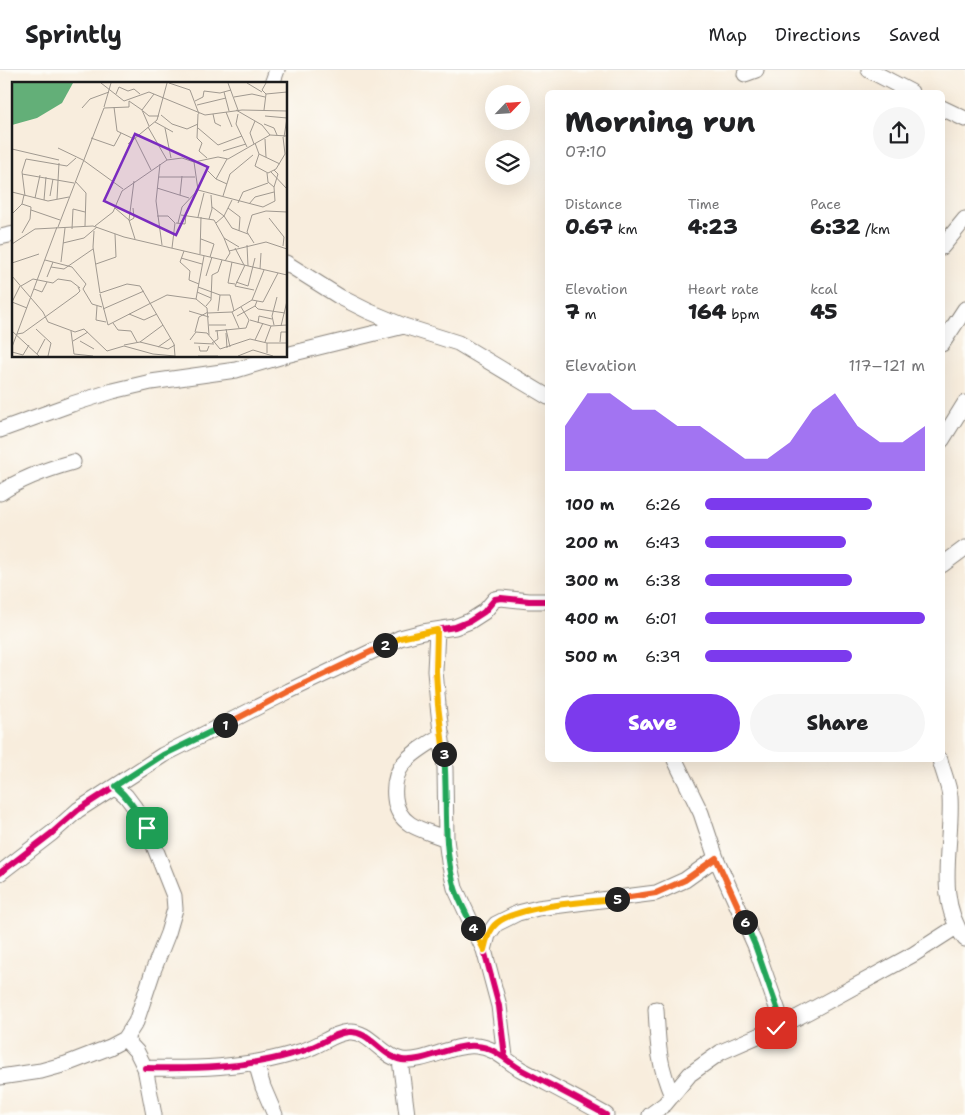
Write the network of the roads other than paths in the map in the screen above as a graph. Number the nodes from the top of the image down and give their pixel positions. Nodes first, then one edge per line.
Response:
1 (277, 70) edge
2 (869, 70) edge
3 (894, 77) edge
4 (273, 82) edge
5 (908, 90) edge
6 (945, 109) edge
7 (965, 118) edge
8 (965, 218) edge
9 (945, 243) edge
10 (288, 264) edge
11 (965, 309) edge
12 (404, 326) junction
13 (945, 339) edge
14 (288, 355) edge
15 (276, 358) edge
16 (545, 395) edge
17 (965, 403) edge
18 (0, 430) edge
19 (945, 435) edge
20 (73, 462) dead end
21 (0, 493) edge
22 (965, 548) edge
23 (945, 564) edge
24 (545, 602) edge
25 (437, 630) junction
26 (442, 735) junction
27 (676, 762) edge
28 (941, 762) edge
29 (115, 786) junction
30 (446, 839) junction
31 (716, 858) junction
32 (0, 873) edge
33 (961, 933) edge
34 (484, 950) junction
35 (656, 1009) dead end
36 (783, 1025) junction
37 (125, 1038) junction
38 (505, 1057) junction
39 (400, 1060) junction
40 (256, 1063) junction
41 (146, 1068) junction
42 (0, 1076) edge
43 (672, 1096) junction
44 (154, 1115) edge
45 (275, 1115) edge
46 (407, 1115) edge
47 (606, 1115) edge
48 (650, 1115) edge

1 - 4 street
2 - 3 street
3 - 5 street
6 - 7 street
8 - 9 street
10 - 12 street
11 - 13 street
12 - 14 street
12 - 16 street
15 - 18 street
17 - 19 street
20 - 21 street
22 - 23 street
24 - 25 street
25 - 26 street
25 - 29 street
26 - 30 street
26 - 30 street
27 - 31 street
28 - 33 street
29 - 32 street
29 - 37 street
30 - 34 street
31 - 34 street
31 - 36 street
33 - 36 street
34 - 38 street
35 - 43 street
36 - 43 street
37 - 41 street
37 - 42 street
38 - 39 street
38 - 47 street
39 - 40 street
39 - 46 street
40 - 41 street
40 - 45 street
41 - 44 street
43 - 48 street

